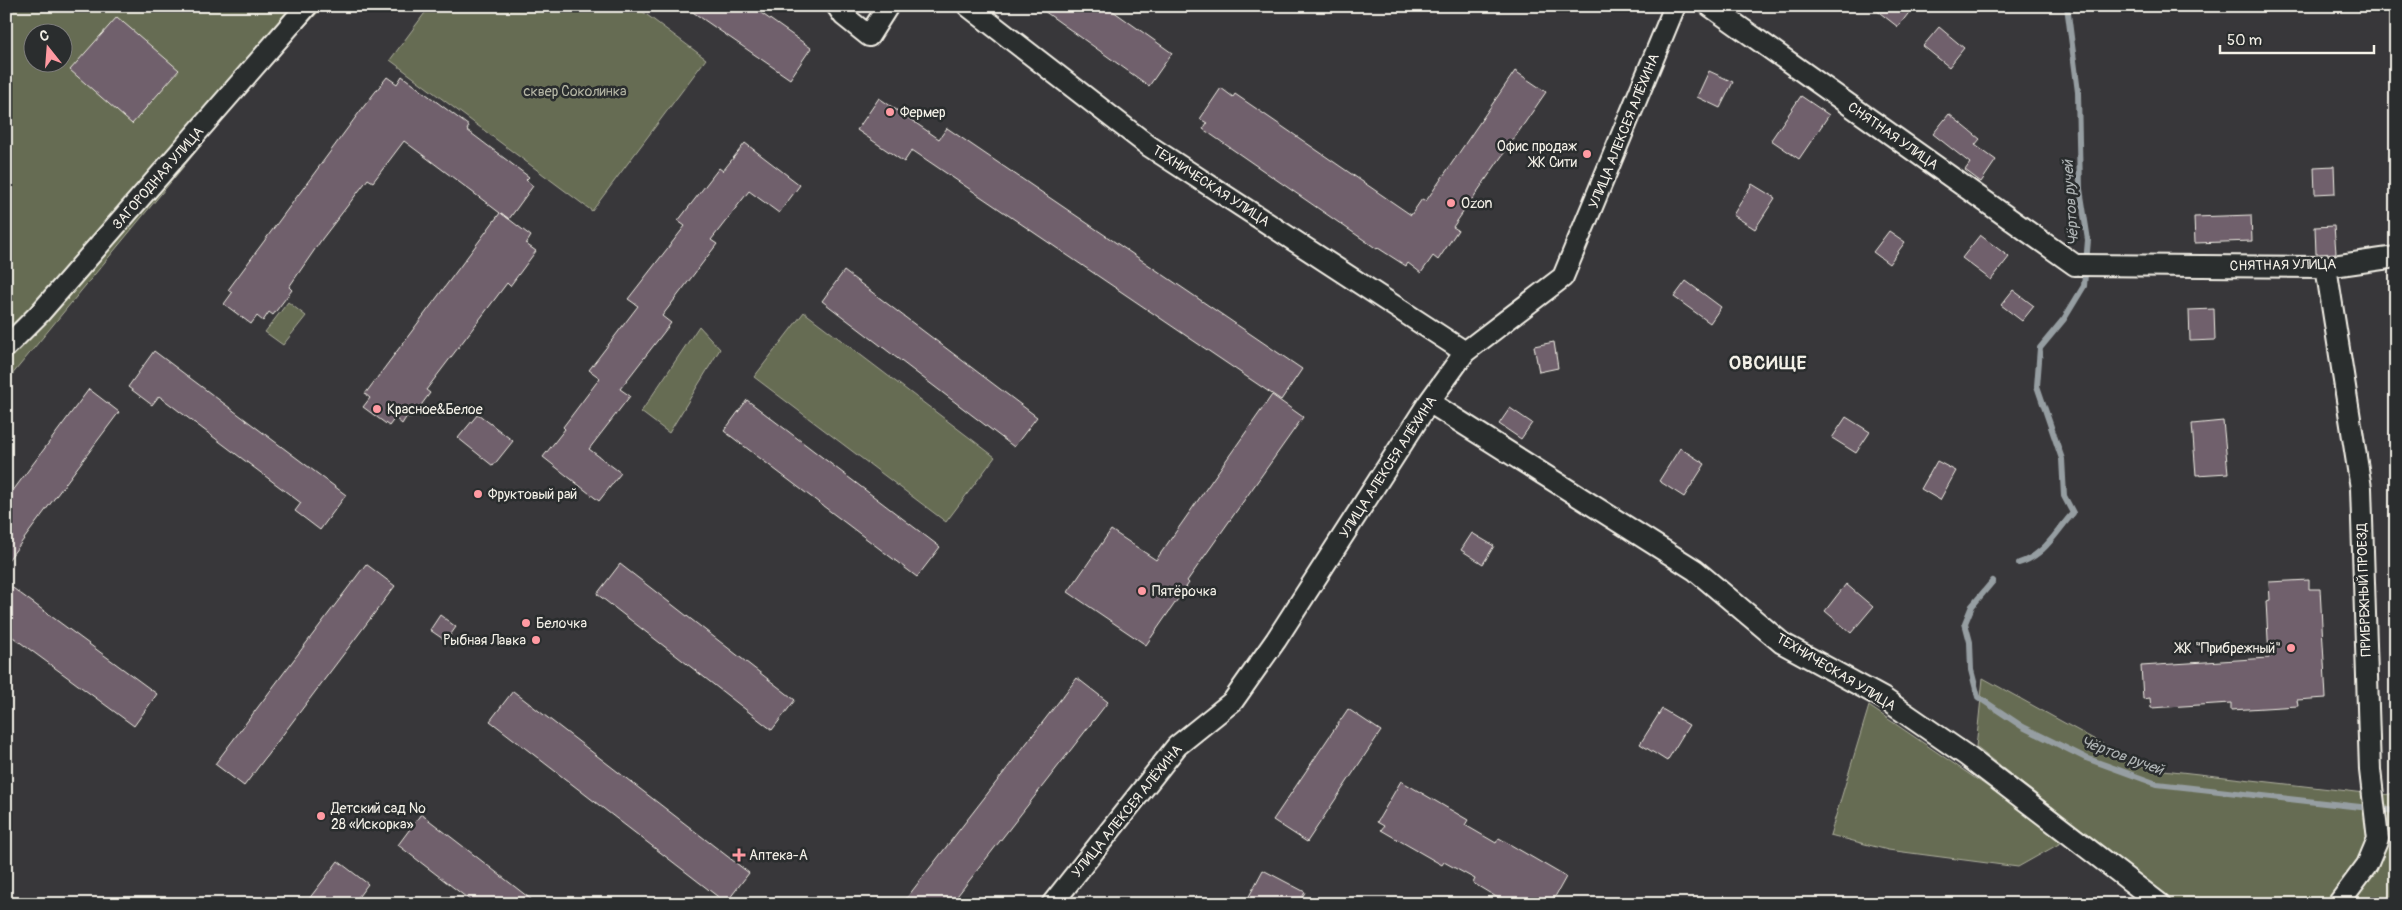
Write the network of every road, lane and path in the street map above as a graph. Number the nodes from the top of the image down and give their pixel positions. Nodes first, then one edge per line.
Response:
1 (307, 6) edge
2 (838, 6) edge
3 (888, 6) edge
4 (968, 6) edge
5 (1675, 6) edge
6 (1710, 6) edge
7 (2396, 257) edge
8 (2326, 267) junction
9 (6, 347) edge
10 (1465, 352) junction
11 (1429, 402) junction
12 (1052, 904) edge
13 (2160, 904) edge
14 (2338, 904) edge

1 - 9 street, ЗАГОРОДНАЯ УЛИЦА
2 - 3 street
4 - 10 street, ТЕХНИЧЕСКАЯ УЛИЦА
5 - 10 street, УЛИЦА АЛЕКСЕЯ АЛЁХИНА
6 - 8 street, СНЯТНАЯ УЛИЦА
7 - 8 street, СНЯТНАЯ УЛИЦА
8 - 14 street, ПРИБРЕЖНЫЙ ПРОЕЗД
10 - 11 street, УЛИЦА АЛЕКСЕЯ АЛЁХИНА
11 - 12 street, УЛИЦА АЛЕКСЕЯ АЛЁХИНА
11 - 13 street, ТЕХНИЧЕСКАЯ УЛИЦА

